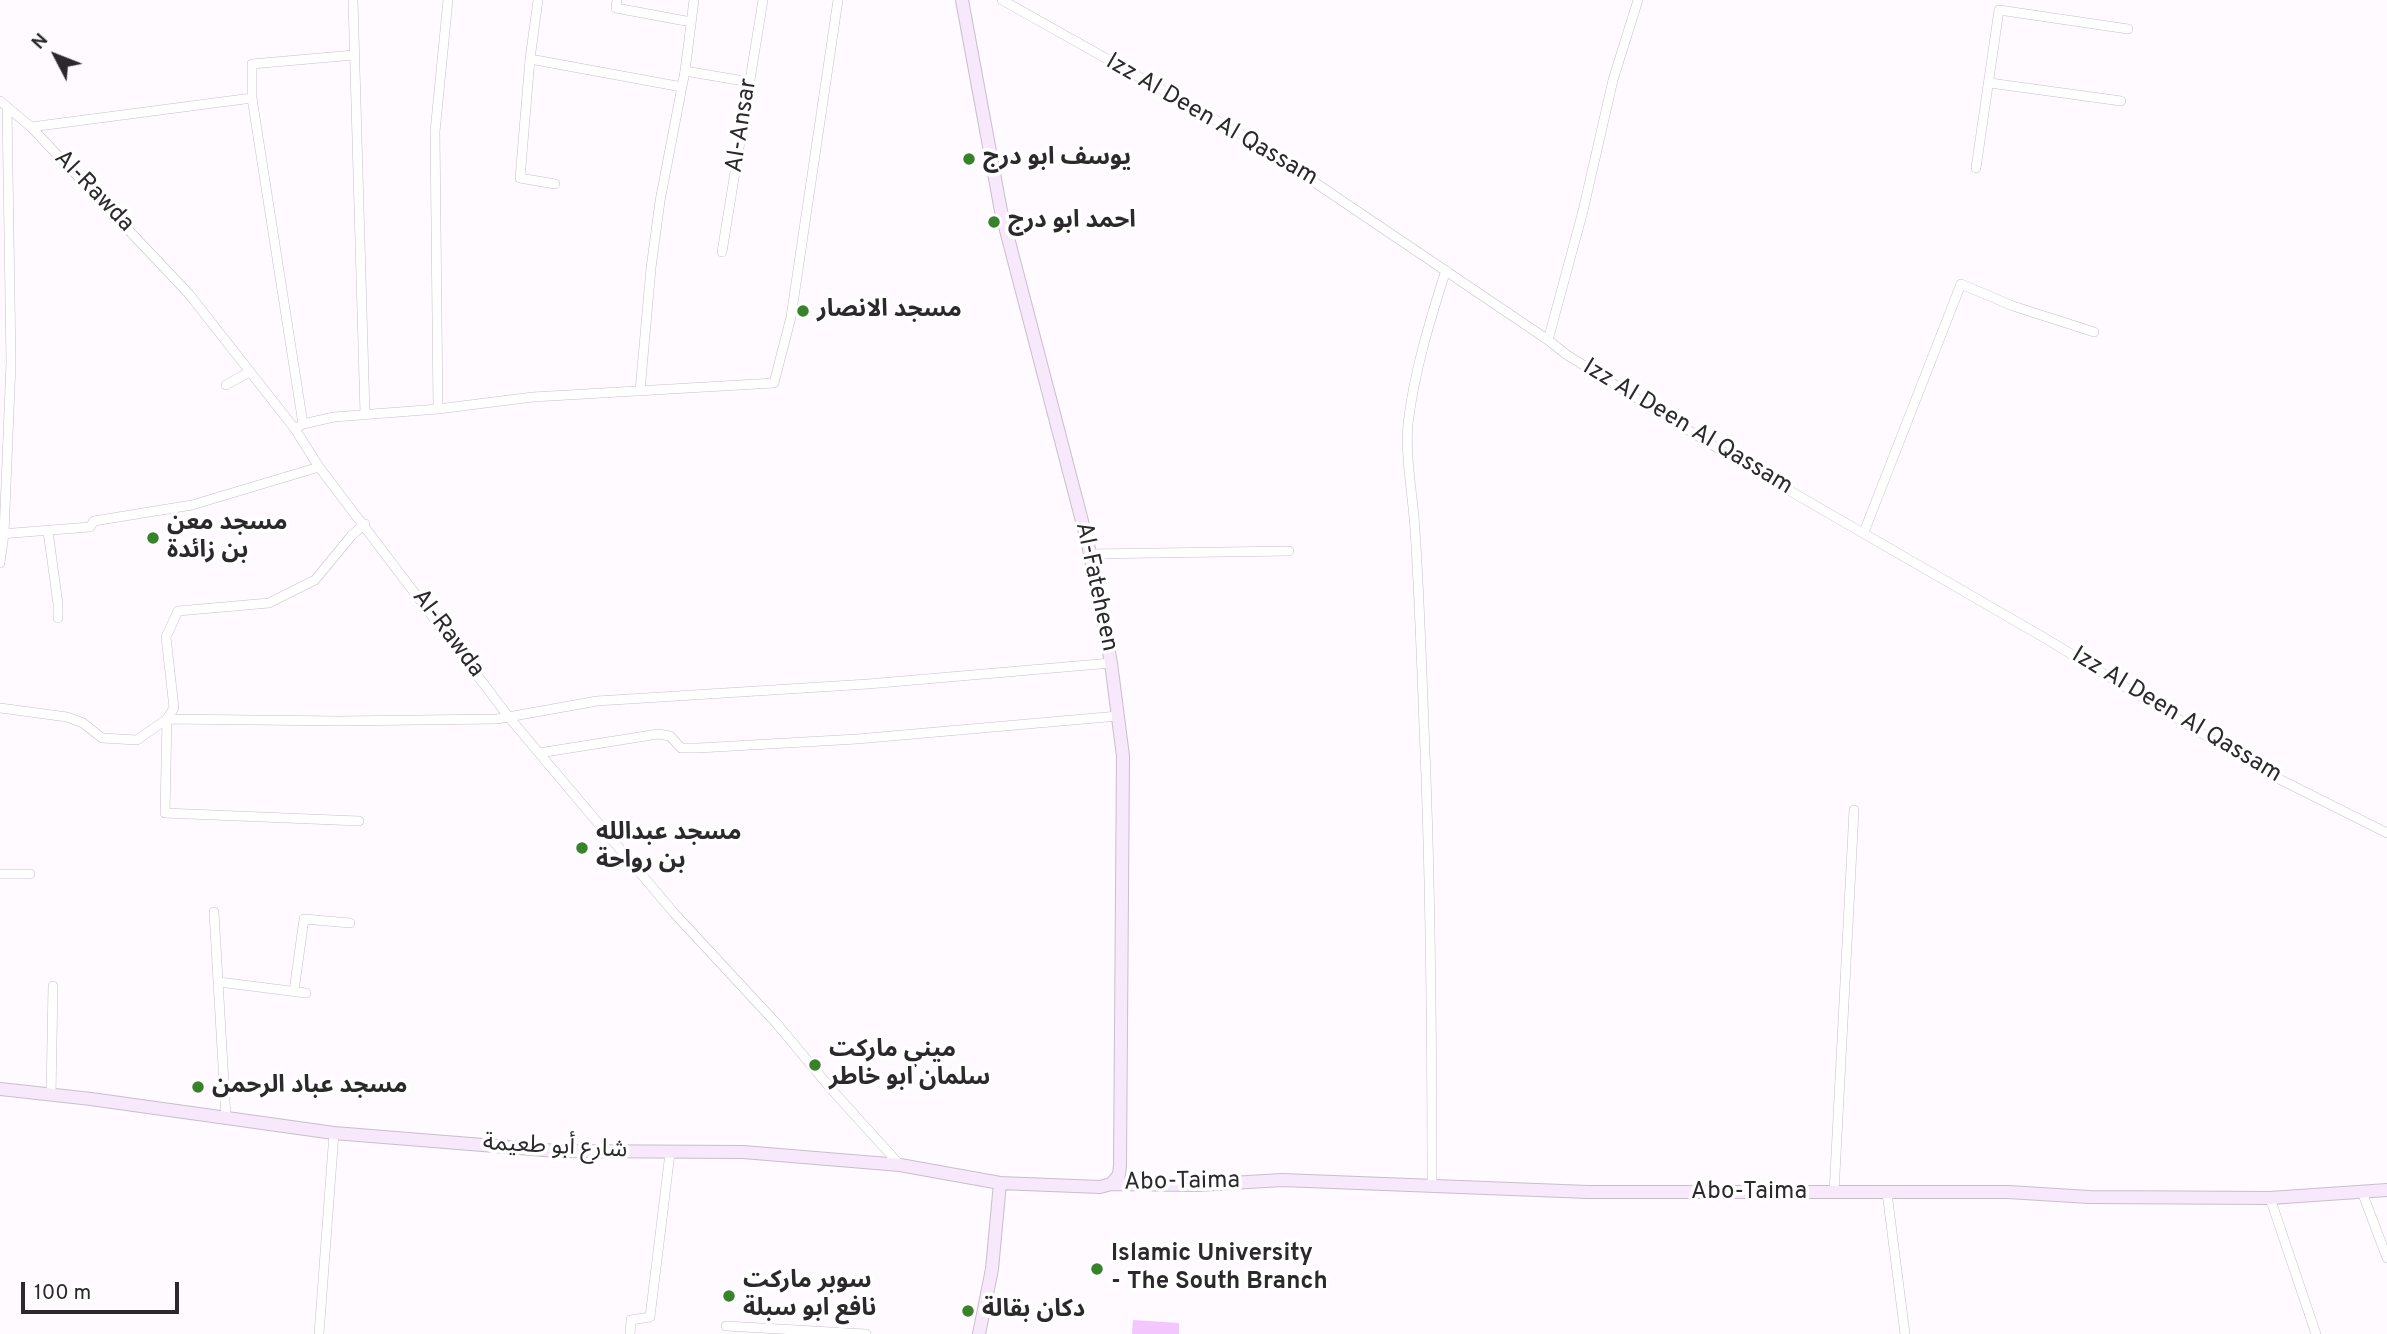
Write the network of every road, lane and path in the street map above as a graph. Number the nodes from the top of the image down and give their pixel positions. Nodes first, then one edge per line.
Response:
1 (353, 0) edge
2 (448, 0) edge
3 (538, 0) edge
4 (617, 0) edge
5 (694, 0) edge
6 (763, 0) edge
7 (838, 0) edge
8 (962, 0) edge
9 (1002, 0) edge
10 (1638, 0) edge
11 (691, 22) junction
12 (2128, 29) dead end
13 (354, 55) junction
14 (530, 59) junction
15 (685, 71) junction
16 (750, 82) junction
17 (1990, 83) junction
18 (682, 87) junction
19 (253, 98) junction
20 (2121, 102) dead end
21 (4, 105) edge
22 (31, 127) junction
23 (1976, 169) dead end
24 (555, 184) dead end
25 (722, 252) dead end
26 (1446, 270) junction
27 (5, 328) edge
28 (2094, 332) dead end
29 (1548, 340) junction
30 (11, 362) junction
31 (0, 363) edge
32 (249, 372) junction
33 (226, 385) dead end
34 (640, 391) junction
35 (438, 409) junction
36 (365, 414) junction
37 (299, 427) junction
38 (319, 467) junction
39 (365, 524) junction
40 (48, 531) junction
41 (1864, 532) junction
42 (2, 534) edge
43 (1289, 551) dead end
44 (1090, 554) junction
45 (0, 563) edge
46 (58, 618) dead end
47 (1111, 663) junction
48 (0, 708) edge
49 (508, 716) junction
50 (1118, 716) junction
51 (167, 719) junction
52 (539, 753) junction
53 (1854, 810) dead end
54 (359, 821) dead end
55 (2387, 833) edge
56 (0, 874) edge
57 (30, 874) dead end
58 (214, 912) dead end
59 (350, 923) dead end
60 (219, 982) junction
61 (52, 986) dead end
62 (294, 990) junction
63 (306, 993) dead end
64 (0, 1089) edge
65 (51, 1095) junction
66 (226, 1118) junction
67 (334, 1133) junction
68 (670, 1153) junction
69 (900, 1165) junction
70 (1000, 1182) junction
71 (1111, 1184) junction
72 (1432, 1187) junction
73 (2387, 1190) edge
74 (2362, 1192) junction
75 (1834, 1193) junction
76 (1887, 1193) junction
77 (2270, 1198) junction
78 (2387, 1258) edge
79 (726, 1326) dead end
80 (319, 1334) edge
81 (631, 1334) edge
82 (866, 1334) edge
83 (979, 1334) edge
84 (1905, 1334) edge
85 (2316, 1334) edge

1 - 13 street
2 - 35 street
3 - 14 street
4 - 11 street
5 - 11 street
6 - 16 street, Al-Ansar
7 - 34 street
8 - 44 street, Al-Fateheen
9 - 26 street, Izz Al Deen Al Qassam
10 - 29 street
11 - 15 street
12 - 17 street
13 - 19 street
13 - 36 street
14 - 18 street
14 - 24 street
15 - 16 street
15 - 18 street
16 - 25 street, Al-Ansar
17 - 20 street
17 - 23 street
18 - 34 street
19 - 22 street
19 - 37 street
21 - 22 street, Al-Rawda
21 - 27 street
22 - 32 street, Al-Rawda
26 - 29 street, Izz Al Deen Al Qassam
26 - 72 street
27 - 30 street
28 - 41 street
29 - 41 street, Izz Al Deen Al Qassam
30 - 31 street
30 - 42 street
32 - 33 street
32 - 37 street, Al-Rawda
34 - 35 street
35 - 36 street
36 - 37 street
37 - 38 street, Al-Rawda
38 - 39 street, Al-Rawda
38 - 40 street
39 - 49 street, Al-Rawda
39 - 51 street
40 - 42 street
40 - 46 street
41 - 55 street, Izz Al Deen Al Qassam
42 - 45 street
43 - 44 street
44 - 47 street, Al-Fateheen
47 - 49 street
47 - 50 street, Al-Fateheen
48 - 51 street
49 - 51 street
49 - 52 street, Al-Rawda
50 - 52 street
50 - 71 street, Al-Fateheen
51 - 54 street
52 - 69 street, Al-Rawda
53 - 75 street
56 - 57 street
58 - 60 street
59 - 62 street
60 - 62 street
60 - 66 street
61 - 65 street
62 - 63 street
64 - 65 street, شارع أبو طعيمة
65 - 66 street, شارع أبو طعيمة
66 - 67 street, شارع أبو طعيمة
67 - 68 street, شارع أبو طعيمة
67 - 80 street
68 - 69 street, شارع أبو طعيمة
68 - 81 street
69 - 70 street, شارع أبو طعيمة
70 - 71 street, شارع أبو طعيمة
70 - 83 street
71 - 72 street, Abo-Taima
72 - 75 street, Abo-Taima
73 - 74 street, Abo-Taima
74 - 77 street, Abo-Taima
74 - 78 street
75 - 76 street, Abo-Taima
76 - 77 street, Abo-Taima
76 - 84 street
77 - 85 street
79 - 82 street

